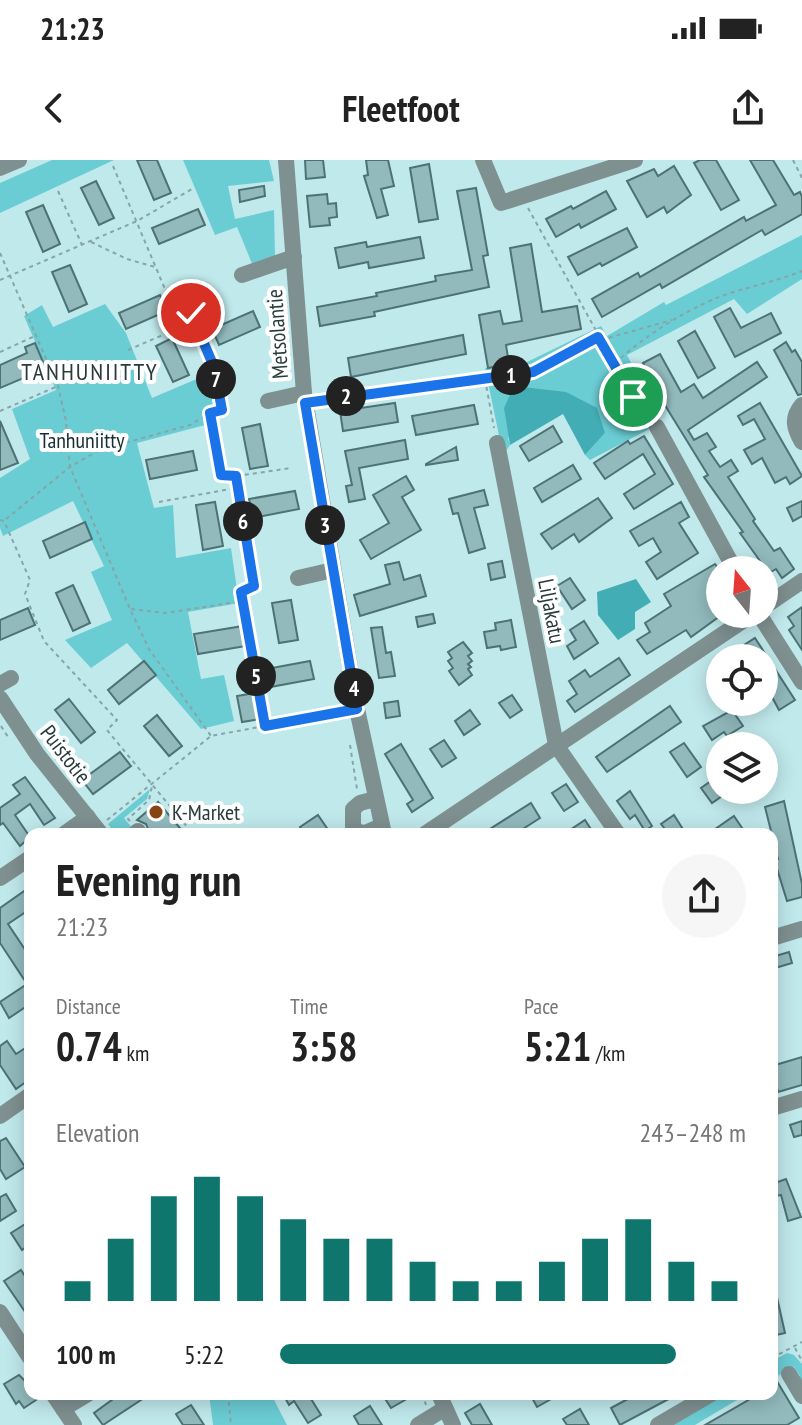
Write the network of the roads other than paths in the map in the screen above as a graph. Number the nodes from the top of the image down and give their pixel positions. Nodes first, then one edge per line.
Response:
1 (19, 160) edge
2 (286, 160) edge
3 (483, 160) edge
4 (635, 160) edge
5 (0, 168) edge
6 (294, 257) junction
7 (242, 275) dead end
8 (304, 398) junction
9 (268, 401) dead end
10 (802, 405) edge
11 (657, 427) road end
12 (802, 442) edge
13 (497, 443) road end
14 (727, 556) edge
15 (333, 570) junction
16 (298, 578) dead end
17 (802, 581) edge
18 (778, 597) edge
19 (735, 628) edge
20 (765, 628) edge
21 (802, 682) edge
22 (0, 698) edge
23 (556, 745) junction
24 (375, 799) junction
25 (95, 827) edge
26 (354, 828) edge
27 (382, 828) edge
28 (434, 828) edge
29 (614, 828) edge
30 (24, 862) edge
31 (0, 878) edge
32 (802, 929) edge
33 (778, 936) edge
34 (24, 1099) edge
35 (802, 1099) edge
36 (778, 1106) edge
37 (0, 1116) edge
38 (0, 1312) edge
39 (24, 1349) edge
40 (789, 1374) dead end
41 (802, 1396) edge
42 (57, 1400) edge
43 (78, 1400) edge
44 (701, 1400) edge
45 (442, 1401) edge
46 (63, 1409) junction
47 (74, 1425) edge
48 (418, 1425) edge
49 (453, 1425) edge
50 (658, 1425) edge

1 - 5 street
2 - 6 street, Metsolantie
3 - 4 street
6 - 7 street
6 - 8 street, Metsolantie
8 - 9 street
8 - 15 street, Metsolantie
10 - 12 street
11 - 14 street
13 - 23 street, Liljakatu
15 - 16 street
15 - 24 street, Metsolantie
17 - 18 street
19 - 23 street
20 - 21 street
22 - 25 street, Puistotie
23 - 28 street
23 - 29 street, Liljakatu
24 - 26 street
24 - 27 street, Metsolantie
30 - 31 street
32 - 33 street
34 - 37 street
35 - 36 street
38 - 39 street
40 - 41 street
42 - 46 street
43 - 46 street
44 - 50 street
45 - 48 street
45 - 49 street
46 - 47 street

